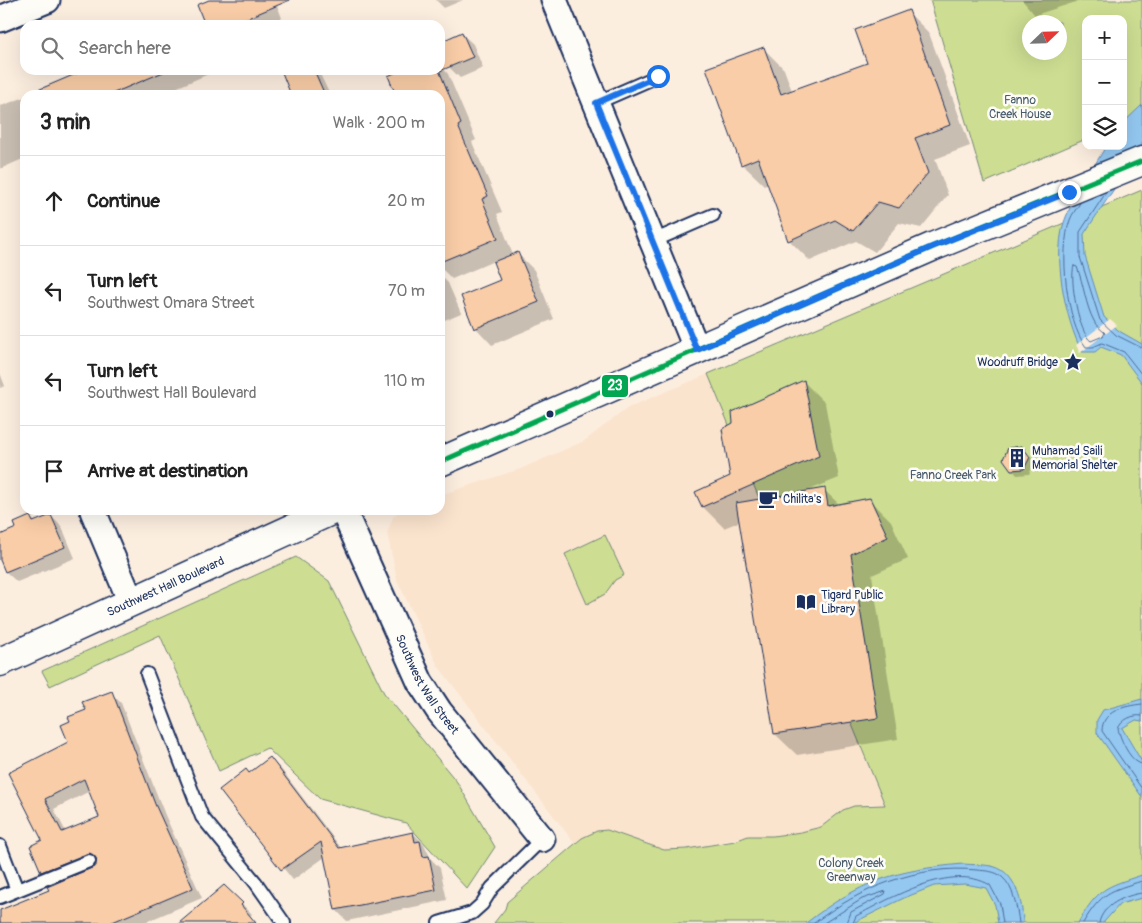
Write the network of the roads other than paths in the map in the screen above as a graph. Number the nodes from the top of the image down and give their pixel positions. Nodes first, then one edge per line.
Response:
1 (47, 0) edge
2 (554, 0) edge
3 (0, 19) edge
4 (658, 76) dead end
5 (596, 103) junction
6 (1142, 161) edge
7 (713, 215) dead end
8 (653, 241) junction
9 (697, 350) junction
10 (445, 460) edge
11 (95, 515) edge
12 (322, 515) edge
13 (345, 515) edge
14 (131, 602) junction
15 (0, 662) edge
16 (147, 674) dead end
17 (542, 840) joint
18 (0, 846) edge
19 (89, 861) dead end
20 (17, 890) junction
21 (0, 897) edge
22 (284, 923) edge
23 (439, 923) edge

1 - 3 street
2 - 5 street
4 - 5 lane
5 - 8 street
6 - 9 main road
7 - 8 lane
8 - 9 street
9 - 10 main road
11 - 14 street
12 - 14 main road, Southwest Hall Boulevard
13 - 17 street, Southwest Wall Street
14 - 15 main road, Southwest Hall Boulevard
16 - 22 lane
17 - 23 lane
18 - 20 lane
19 - 20 lane
20 - 21 lane

